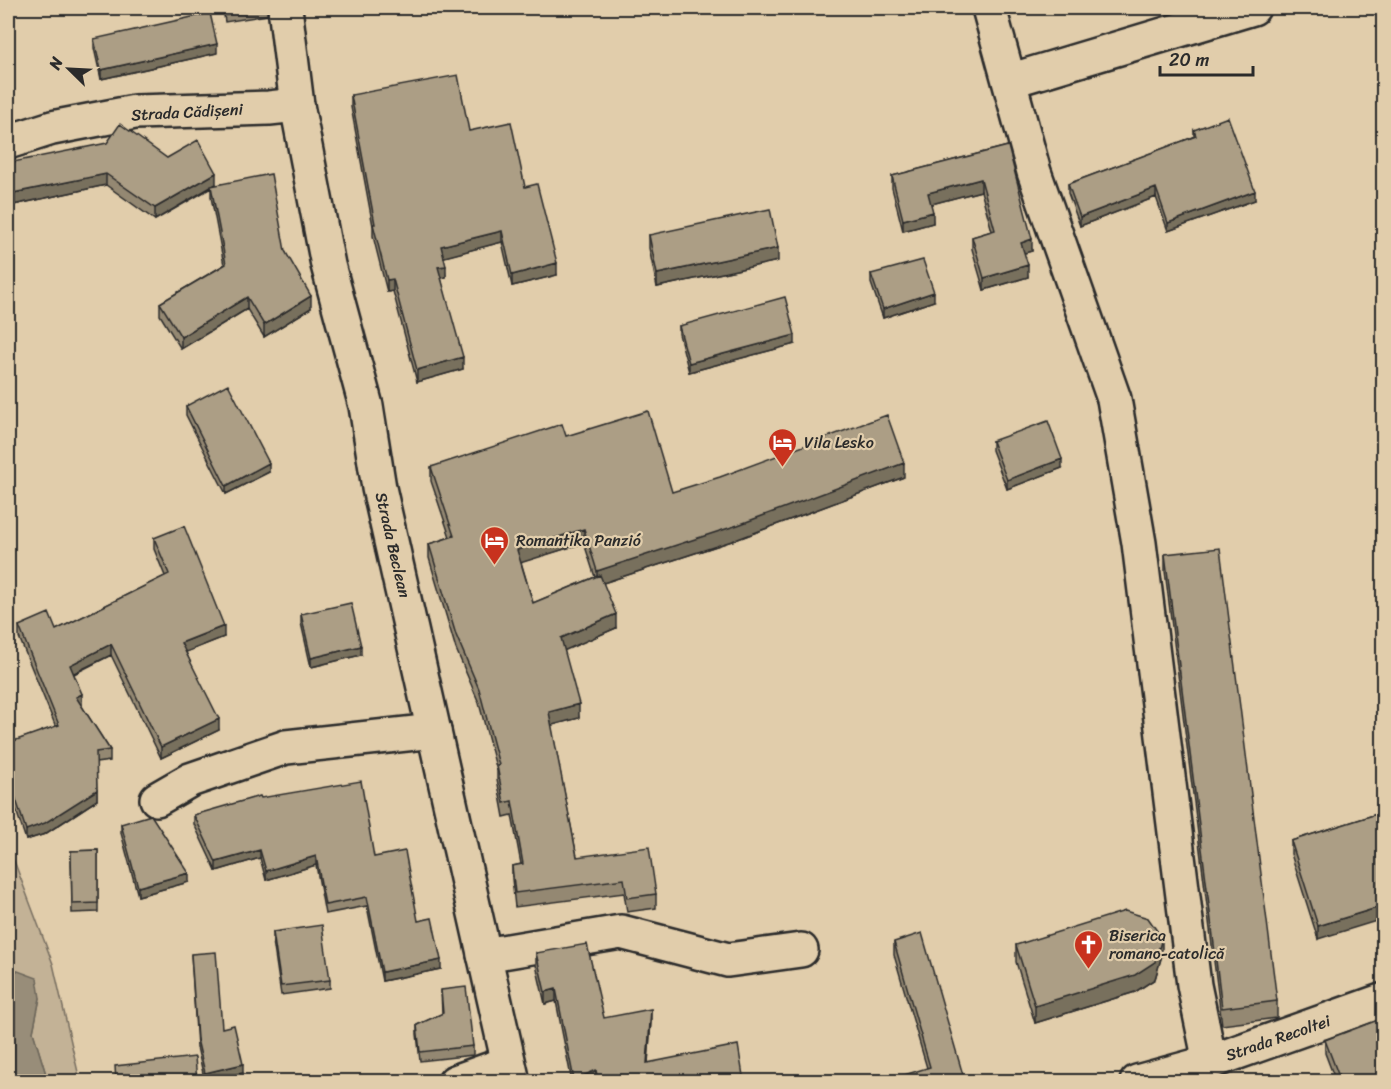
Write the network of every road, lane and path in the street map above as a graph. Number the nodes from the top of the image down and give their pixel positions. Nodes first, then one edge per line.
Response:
1 (285, 8) edge
2 (989, 8) edge
3 (1253, 8) edge
4 (1010, 81) junction
5 (297, 105) junction
6 (8, 142) edge
7 (434, 731) junction
8 (157, 799) dead end
9 (801, 950) dead end
10 (484, 955) junction
11 (1383, 1000) edge
12 (1210, 1062) junction
13 (510, 1072) edge
14 (454, 1082) edge
15 (1137, 1082) edge

1 - 5 street, Strada Beclean
2 - 4 street
3 - 4 street
4 - 12 street
5 - 6 street, Strada Cădișeni
5 - 7 street, Strada Beclean
7 - 8 street
7 - 10 street, Strada Beclean
9 - 10 street
10 - 13 street, Strada Beclean
11 - 12 street, Strada Recoltei
12 - 15 street, Strada Recoltei
13 - 14 street

